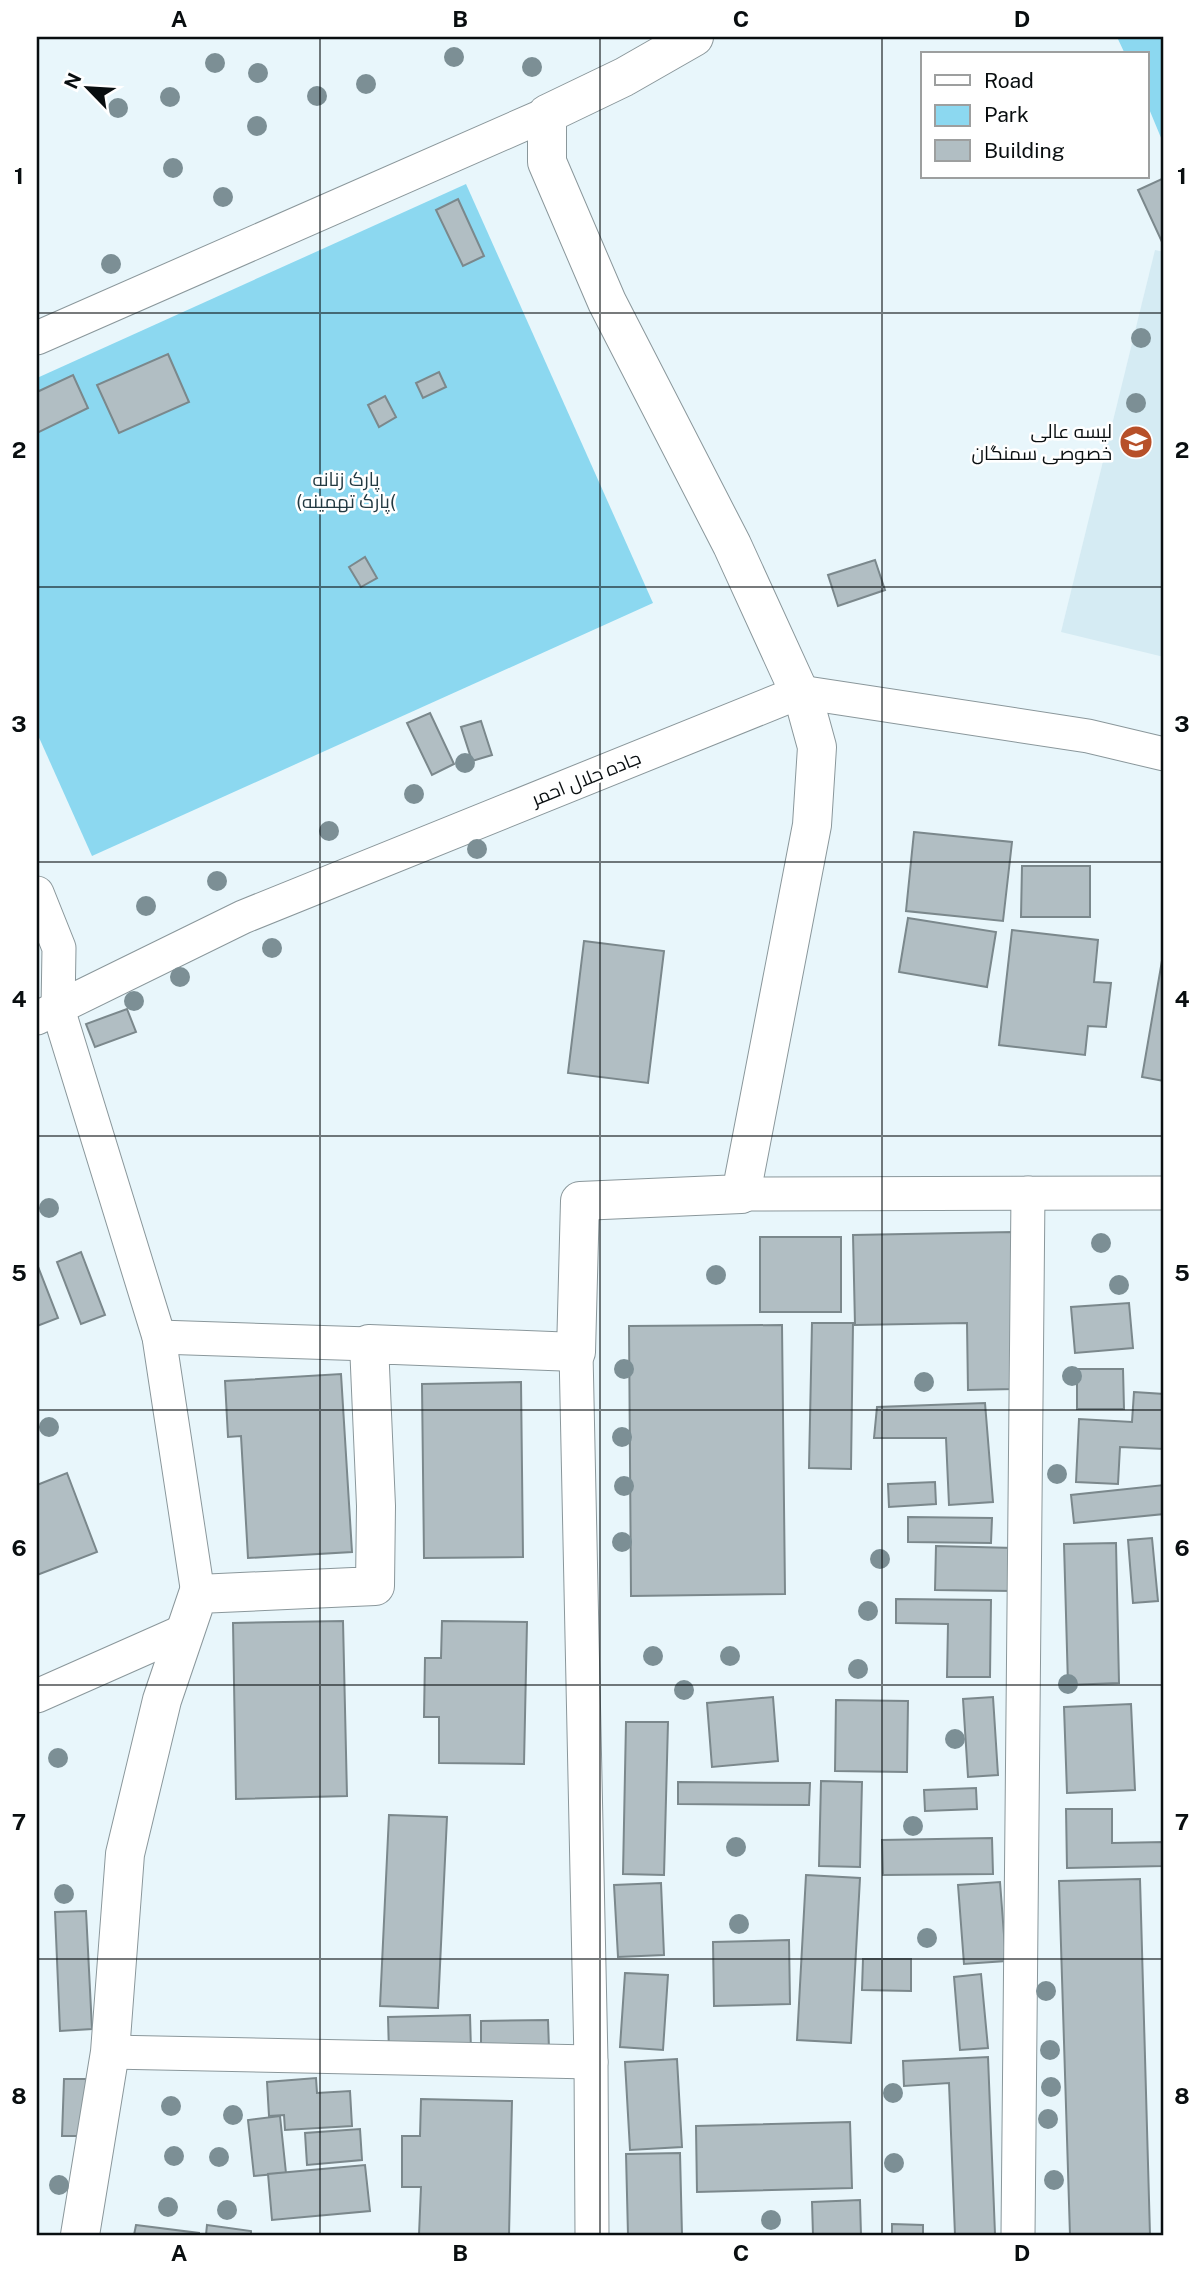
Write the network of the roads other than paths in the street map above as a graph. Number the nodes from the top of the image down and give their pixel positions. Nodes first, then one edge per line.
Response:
1 (694, 37) edge
2 (547, 114) junction
3 (37, 338) edge
4 (800, 692) junction
5 (1164, 754) edge
6 (37, 893) edge
7 (48, 1014) edge
8 (1028, 1193) junction
9 (1164, 1193) edge
10 (741, 1194) junction
11 (159, 1337) junction
12 (369, 1344) junction
13 (576, 1352) junction
14 (198, 1594) junction
15 (186, 1630) junction
16 (37, 1696) edge
17 (110, 2052) junction
18 (591, 2062) junction
19 (80, 2235) edge
20 (592, 2235) edge
21 (1018, 2235) edge

1 - 2 street
2 - 3 street
2 - 4 street
4 - 5 street
4 - 7 street, جاده حلال احمر
4 - 10 street
6 - 7 street
7 - 11 street
8 - 9 street
8 - 10 street
8 - 21 street
10 - 13 street
11 - 12 street
11 - 14 street
12 - 13 street
12 - 14 street
13 - 18 street
14 - 15 street
15 - 16 street
15 - 17 street
17 - 18 street
17 - 19 street
18 - 20 street

